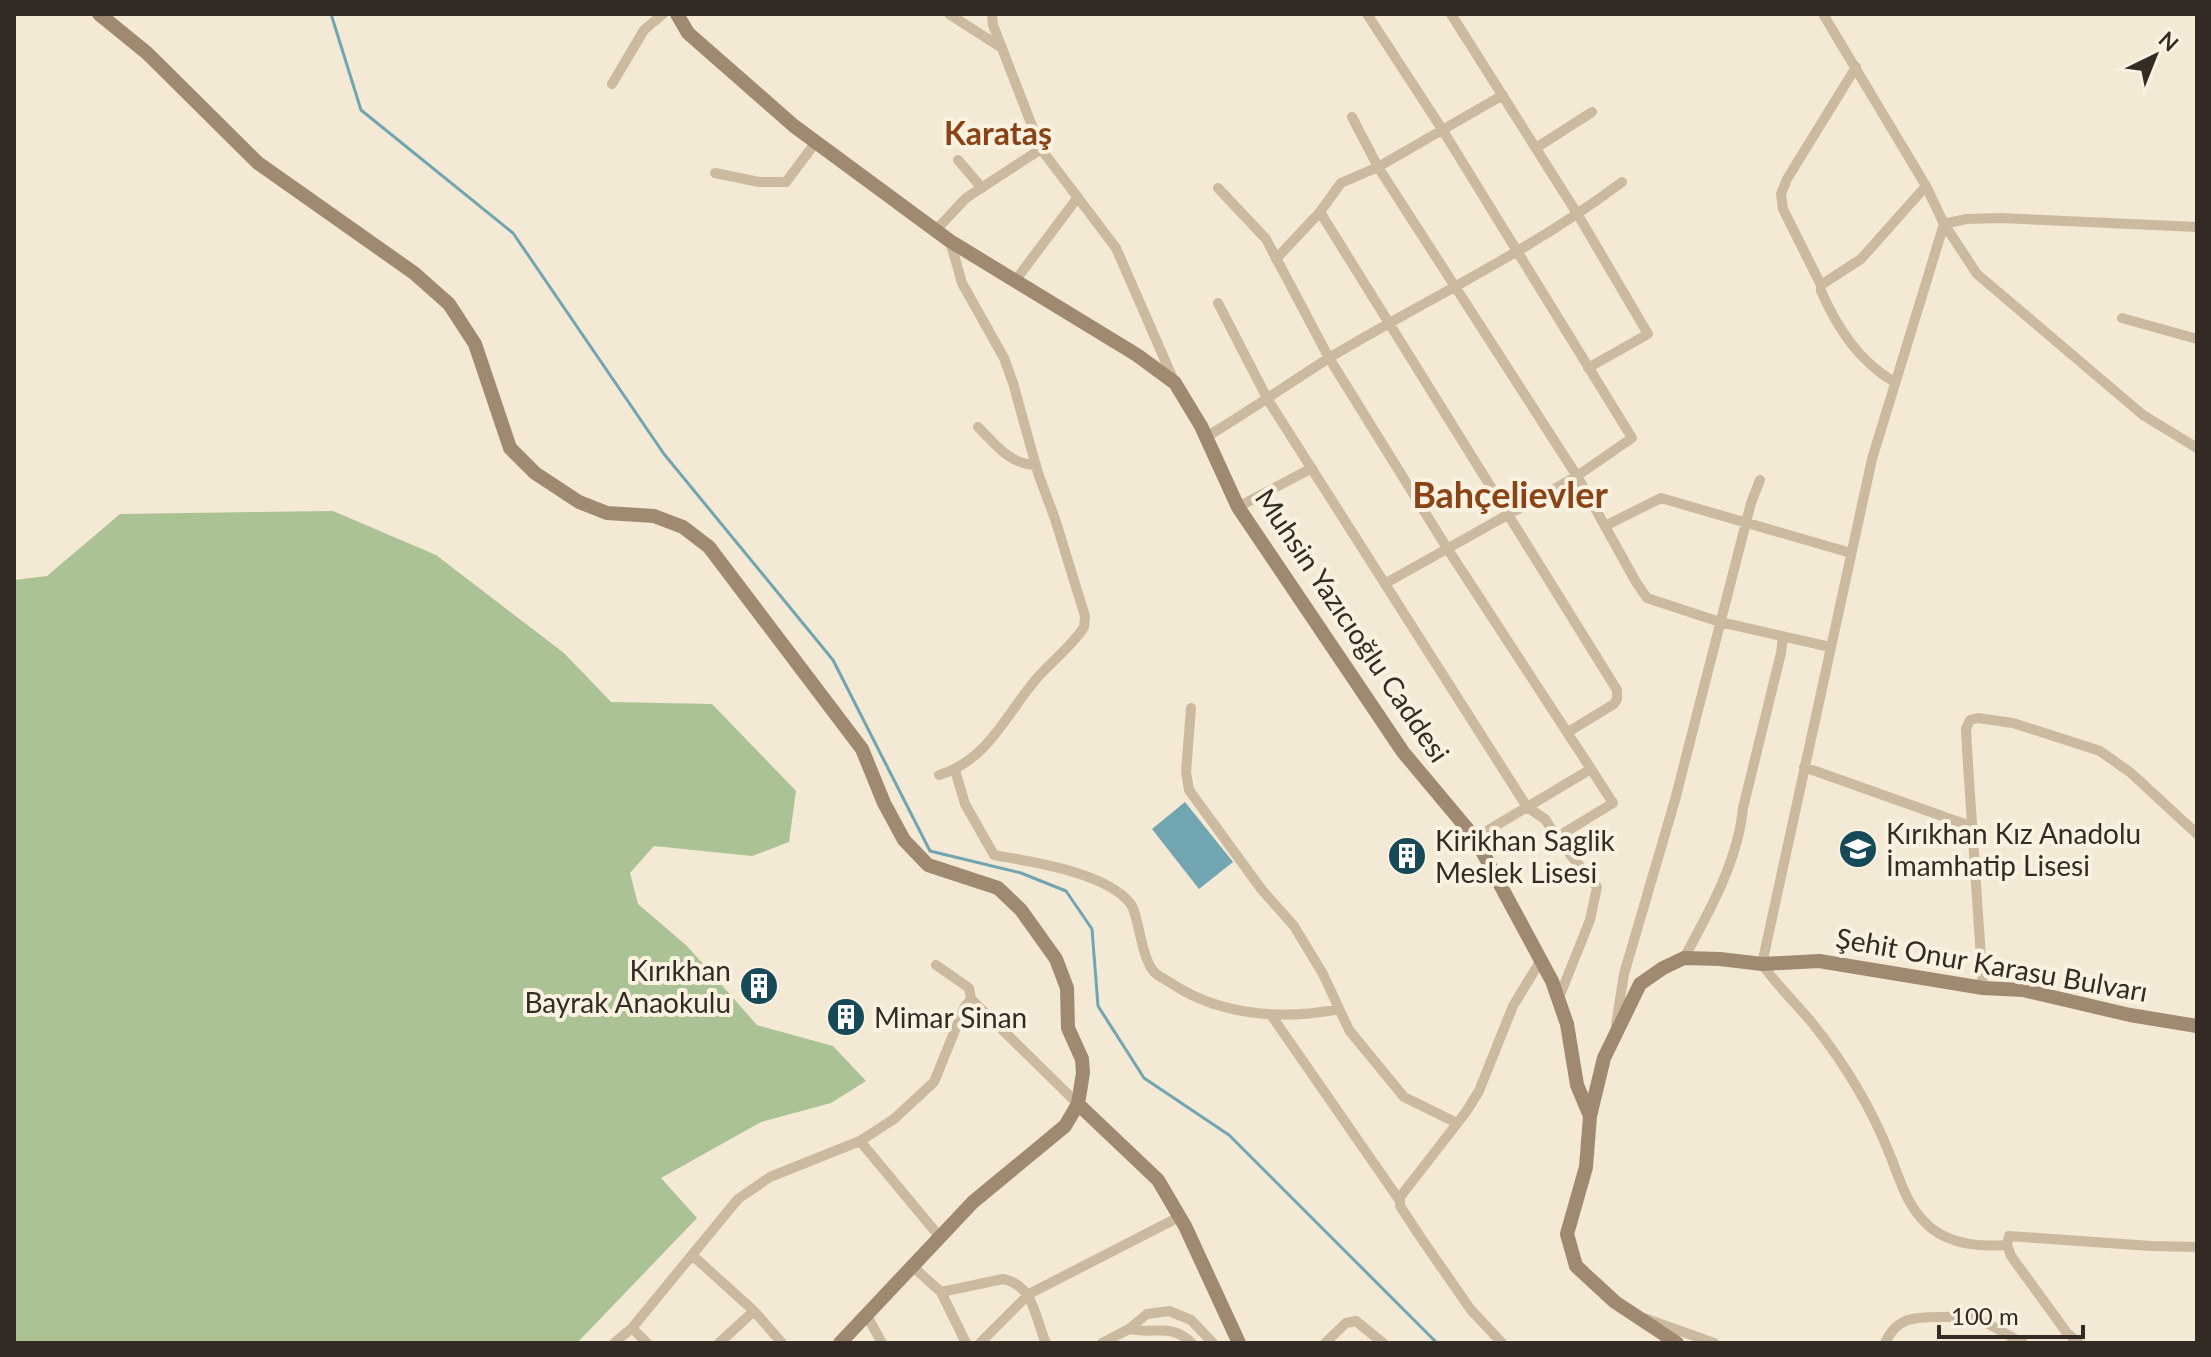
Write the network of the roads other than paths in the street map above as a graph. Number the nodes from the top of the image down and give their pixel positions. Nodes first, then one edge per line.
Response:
1 (99, 14) edge
2 (663, 14) edge
3 (677, 14) edge
4 (949, 14) edge
5 (992, 14) edge
6 (1367, 14) edge
7 (1451, 14) edge
8 (1823, 14) edge
9 (1002, 48) junction
10 (1856, 67) junction
11 (612, 84) dead end
12 (1503, 95) junction
13 (1592, 112) dead end
14 (1352, 117) dead end
15 (1442, 129) junction
16 (816, 142) junction
17 (1536, 148) junction
18 (1041, 149) junction
19 (958, 160) dead end
20 (1378, 167) junction
21 (715, 173) dead end
22 (1622, 182) dead end
23 (1926, 186) junction
24 (982, 188) junction
25 (1218, 188) dead end
26 (1078, 197) junction
27 (1320, 212) junction
28 (1578, 215) junction
29 (1944, 224) junction
30 (2197, 227) edge
31 (936, 230) junction
32 (950, 241) junction
33 (1516, 251) junction
34 (1276, 259) junction
35 (1015, 281) junction
36 (1821, 285) junction
37 (1455, 289) junction
38 (1218, 303) dead end
39 (2122, 318) dead end
40 (1389, 326) junction
41 (2197, 339) edge
42 (1329, 358) junction
43 (1588, 368) junction
44 (1894, 382) junction
45 (1175, 383) junction
46 (1268, 400) junction
47 (978, 427) dead end
48 (1206, 437) junction
49 (2197, 448) edge
50 (1036, 465) junction
51 (1312, 468) junction
52 (1577, 476) junction
53 (1760, 480) dead end
54 (1238, 507) junction
55 (1508, 513) junction
56 (1746, 522) junction
57 (1605, 526) junction
58 (1447, 548) junction
59 (1851, 553) junction
60 (1386, 583) junction
61 (1720, 622) junction
62 (1783, 637) junction
63 (1830, 647) junction
64 (1191, 708) dead end
65 (1568, 732) junction
66 (1804, 767) junction
67 (1591, 769) junction
68 (955, 770) junction
69 (939, 775) dead end
70 (1527, 807) junction
71 (1973, 827) junction
72 (2197, 834) edge
73 (1475, 838) junction
74 (1559, 841) junction
75 (1684, 958) junction
76 (1541, 960) junction
77 (1762, 964) junction
78 (936, 965) dead end
79 (1983, 988) junction
80 (971, 999) junction
81 (1558, 1000) junction
82 (1339, 1009) junction
83 (1271, 1015) junction
84 (2197, 1026) edge
85 (1614, 1039) junction
86 (1078, 1104) junction
87 (1590, 1116) junction
88 (1457, 1123) junction
89 (860, 1141) junction
90 (1400, 1201) junction
91 (1179, 1217) junction
92 (939, 1236) junction
93 (2007, 1245) junction
94 (2197, 1247) edge
95 (692, 1255) junction
96 (911, 1265) junction
97 (941, 1292) junction
98 (1029, 1294) junction
99 (754, 1311) junction
100 (867, 1316) junction
101 (1636, 1316) junction
102 (632, 1328) junction
103 (1129, 1329) junction
104 (1145, 1338) edge
105 (614, 1343) edge
106 (647, 1343) edge
107 (719, 1343) edge
108 (782, 1343) edge
109 (840, 1343) edge
110 (882, 1343) edge
111 (966, 1343) edge
112 (980, 1343) edge
113 (1046, 1343) edge
114 (1102, 1343) edge
115 (1192, 1343) edge
116 (1213, 1343) edge
117 (1239, 1343) edge
118 (1325, 1343) edge
119 (1383, 1343) edge
120 (1502, 1343) edge
121 (1677, 1343) edge
122 (1714, 1343) edge
123 (1885, 1343) edge
124 (2023, 1343) edge
125 (2079, 1343) edge

1 - 86 street
2 - 11 street
3 - 16 street
4 - 9 street
5 - 9 street
6 - 15 street
7 - 12 street
8 - 10 street
9 - 18 street
10 - 23 street
10 - 36 street
12 - 15 street
12 - 17 street
13 - 17 street
14 - 20 street
15 - 20 street
15 - 33 street
16 - 21 street
16 - 31 street
17 - 28 street
18 - 24 street
18 - 26 street
19 - 24 street
20 - 27 street
20 - 37 street
22 - 28 street
23 - 29 street
23 - 36 street
24 - 31 street
25 - 34 street
26 - 35 street
26 - 45 street
27 - 34 street
27 - 40 street
28 - 33 street
28 - 43 street
29 - 30 street
29 - 44 street
29 - 49 street
31 - 32 street
32 - 35 street
32 - 50 street
33 - 37 street
33 - 43 street
34 - 42 street
35 - 45 street
36 - 44 street
37 - 40 street
37 - 52 street
38 - 46 street
39 - 41 street
40 - 42 street
40 - 55 street
42 - 46 street
42 - 58 street
43 - 52 street
44 - 59 street
45 - 48 street, Muhsin Yazıcıoğlu Caddesi
46 - 48 street
46 - 51 street
47 - 50 street
48 - 54 street, Muhsin Yazıcıoğlu Caddesi
50 - 68 street
51 - 54 street
51 - 60 street
52 - 55 street
52 - 57 street
53 - 56 street
54 - 73 street, Muhsin Yazıcıoğlu Caddesi
55 - 58 street
55 - 65 street
56 - 57 street
56 - 59 street
56 - 61 street
57 - 61 street
58 - 60 street
58 - 65 street
59 - 63 street
60 - 70 street
61 - 62 street
61 - 85 street
62 - 63 street
62 - 75 street
63 - 66 street
64 - 82 street
65 - 67 street
66 - 71 street
66 - 77 street
67 - 70 street
67 - 74 street
68 - 69 street
68 - 83 street
70 - 73 street
70 - 74 street
71 - 72 street
71 - 79 street
73 - 76 street, Muhsin Yazıcıoğlu Caddesi
74 - 81 street
75 - 77 street, Şehit Onur Karasu Bulvarı
75 - 85 street
76 - 81 street, Muhsin Yazıcıoğlu Caddesi
76 - 88 street
77 - 79 street, Şehit Onur Karasu Bulvarı
77 - 93 street
78 - 80 street
79 - 84 street, Şehit Onur Karasu Bulvarı
80 - 86 street
80 - 89 street
81 - 87 street, Muhsin Yazıcıoğlu Caddesi
82 - 83 street
82 - 88 street
83 - 90 street
85 - 87 street
86 - 91 street
86 - 92 street
87 - 101 street, Muhsin Yazıcıoğlu Caddesi
88 - 90 street
89 - 92 street
89 - 95 street
90 - 120 street
91 - 98 street
91 - 117 street
92 - 96 street
93 - 94 street
93 - 125 street
95 - 99 street
95 - 102 street
96 - 97 street
96 - 100 street
97 - 98 street
97 - 111 street
98 - 112 street
98 - 113 street
99 - 107 street
99 - 108 street
100 - 109 street
100 - 110 street
101 - 121 street, Muhsin Yazıcıoğlu Caddesi
101 - 122 street
102 - 105 street
102 - 106 street
103 - 104 street
103 - 114 street
103 - 116 street
104 - 115 street
118 - 119 street
123 - 124 street

